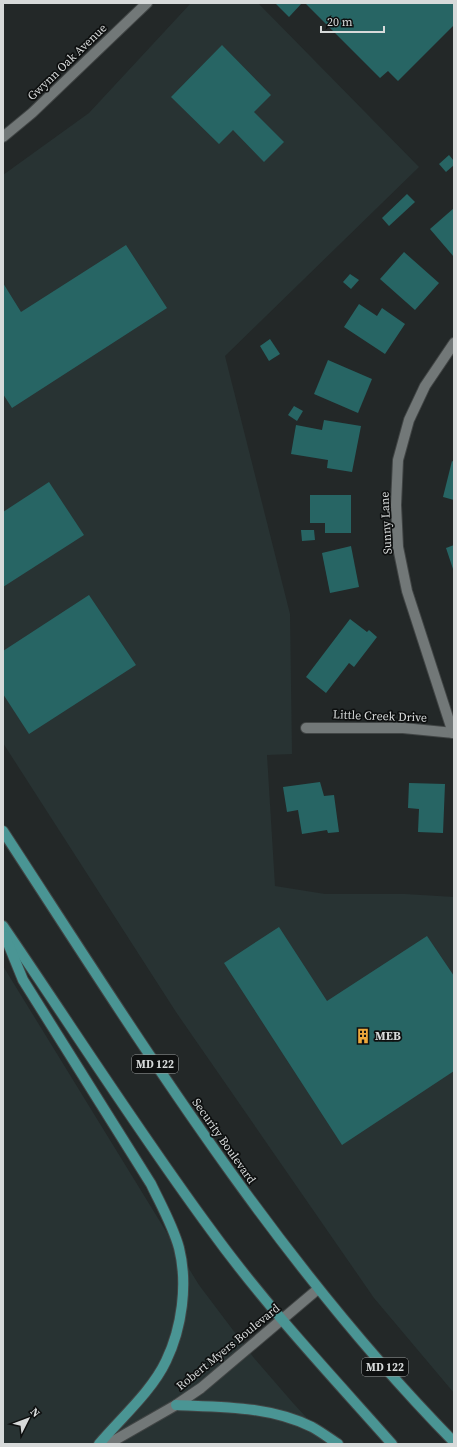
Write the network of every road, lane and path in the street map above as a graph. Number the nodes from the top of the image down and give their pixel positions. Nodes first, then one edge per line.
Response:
1 (147, 3) edge
2 (3, 137) edge
3 (454, 343) edge
4 (306, 728) dead end
5 (453, 733) edge
6 (3, 831) edge
7 (3, 926) edge
8 (3, 932) edge
9 (318, 1290) junction
10 (282, 1321) junction
11 (176, 1405) junction
12 (454, 1442) edge
13 (99, 1444) edge
14 (108, 1444) edge
15 (338, 1444) edge
16 (392, 1444) edge

1 - 2 street, Gwynn Oak Avenue
3 - 5 street, Sunny Lane
4 - 5 street, Little Creek Drive
6 - 9 main road, Security Boulevard / MD 122
7 - 10 main road
8 - 13 main road
9 - 10 street, Robert Myers Boulevard
9 - 12 main road, Security Boulevard / MD 122
10 - 11 street, Robert Myers Boulevard
10 - 16 main road
11 - 14 street, Robert Myers Boulevard
11 - 15 main road

